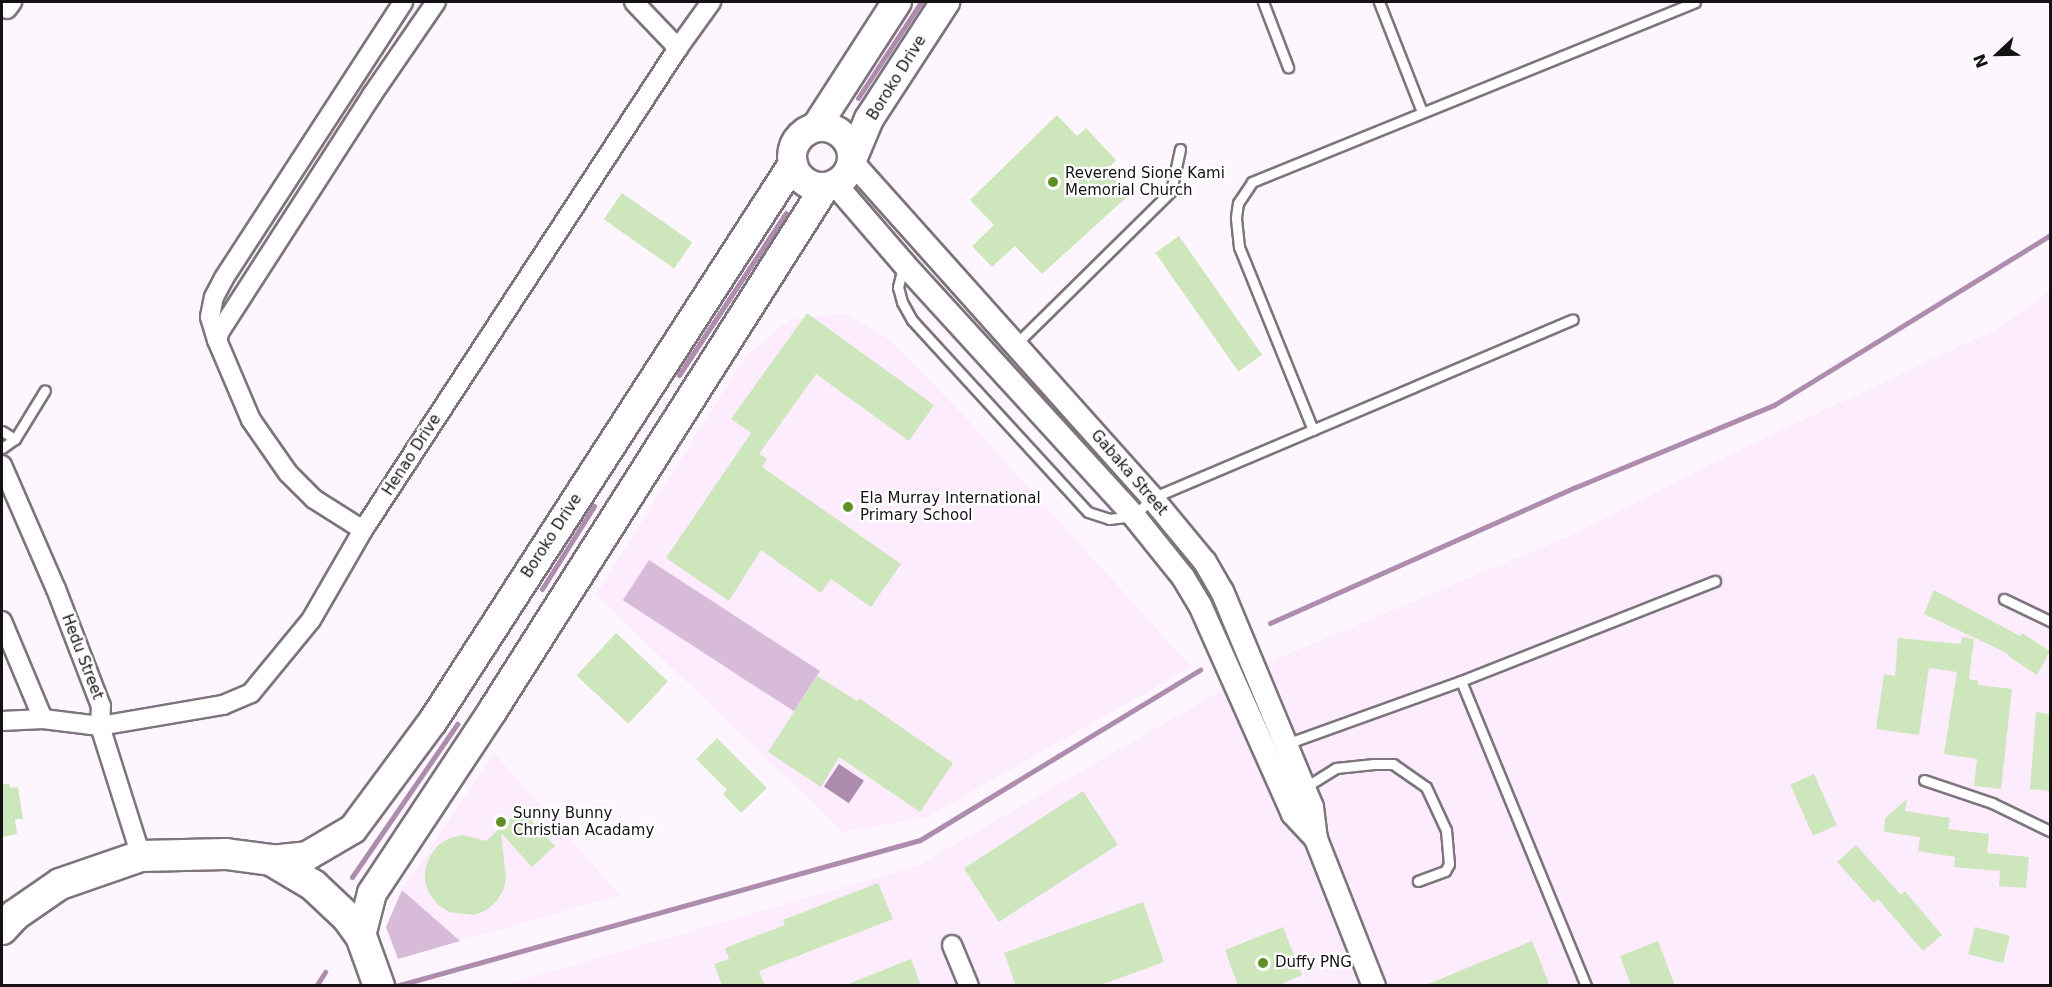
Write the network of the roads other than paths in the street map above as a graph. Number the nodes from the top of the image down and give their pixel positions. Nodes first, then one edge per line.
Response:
1 (403, 2) edge
2 (436, 2) edge
3 (634, 2) edge
4 (711, 2) edge
5 (897, 2) edge
6 (945, 2) edge
7 (1263, 2) edge
8 (1379, 2) edge
9 (1695, 2) edge
10 (678, 48) junction
11 (1288, 67) dead end
12 (1422, 112) junction
13 (816, 126) junction
14 (1180, 149) dead end
15 (793, 164) junction
16 (841, 172) junction
17 (904, 264) junction
18 (1573, 319) dead end
19 (218, 336) junction
20 (1014, 345) junction
21 (45, 390) dead end
22 (1314, 430) junction
23 (2, 431) edge
24 (15, 439) junction
25 (2, 448) edge
26 (2, 465) edge
27 (1152, 498) junction
28 (1134, 516) junction
29 (363, 530) junction
30 (1715, 581) dead end
31 (2004, 599) dead end
32 (2, 621) edge
33 (2050, 621) edge
34 (1461, 681) junction
35 (43, 719) junction
36 (2, 721) edge
37 (100, 726) junction
38 (1286, 744) junction
39 (1924, 780) dead end
40 (1304, 788) junction
41 (2050, 831) edge
42 (1316, 839) junction
43 (141, 856) junction
44 (271, 860) junction
45 (1418, 881) dead end
46 (2, 930) edge
47 (364, 944) junction
48 (951, 945) dead end
49 (379, 986) edge
50 (969, 986) edge
51 (1374, 986) edge
52 (1586, 986) edge

1 - 19 street
2 - 19 street
3 - 10 street
4 - 10 street, Henao Drive
5 - 13 main road
6 - 16 main road, Boroko Drive
7 - 11 lane
8 - 12 lane
9 - 12 lane
10 - 29 street, Henao Drive
12 - 22 lane
13 - 15 main road
13 - 16 main road
14 - 20 lane
15 - 16 main road
15 - 44 main road, Boroko Drive
16 - 17 street, Gabaka Street
16 - 20 street, Gabaka Street
16 - 47 main road, Boroko Drive
17 - 28 street, Gabaka Street
17 - 28 lane
18 - 22 lane
19 - 29 street
20 - 27 street, Gabaka Street
21 - 24 lane
22 - 27 lane
23 - 24 lane
24 - 25 lane
26 - 37 street, Hedu Street
27 - 28 lane
27 - 38 street, Gabaka Street
28 - 42 street, Gabaka Street
29 - 37 street, Henao Drive
30 - 34 lane
31 - 33 lane
32 - 35 street
34 - 38 lane
34 - 52 lane
35 - 36 street, Henao Drive
35 - 37 street, Henao Drive
37 - 43 street, Hedu Street
38 - 40 street, Gabaka Street
39 - 41 lane
40 - 42 street, Gabaka Street
40 - 45 lane
42 - 51 street, Gabaka Street
43 - 44 highway
43 - 46 highway
44 - 47 highway
47 - 49 highway
48 - 50 street

